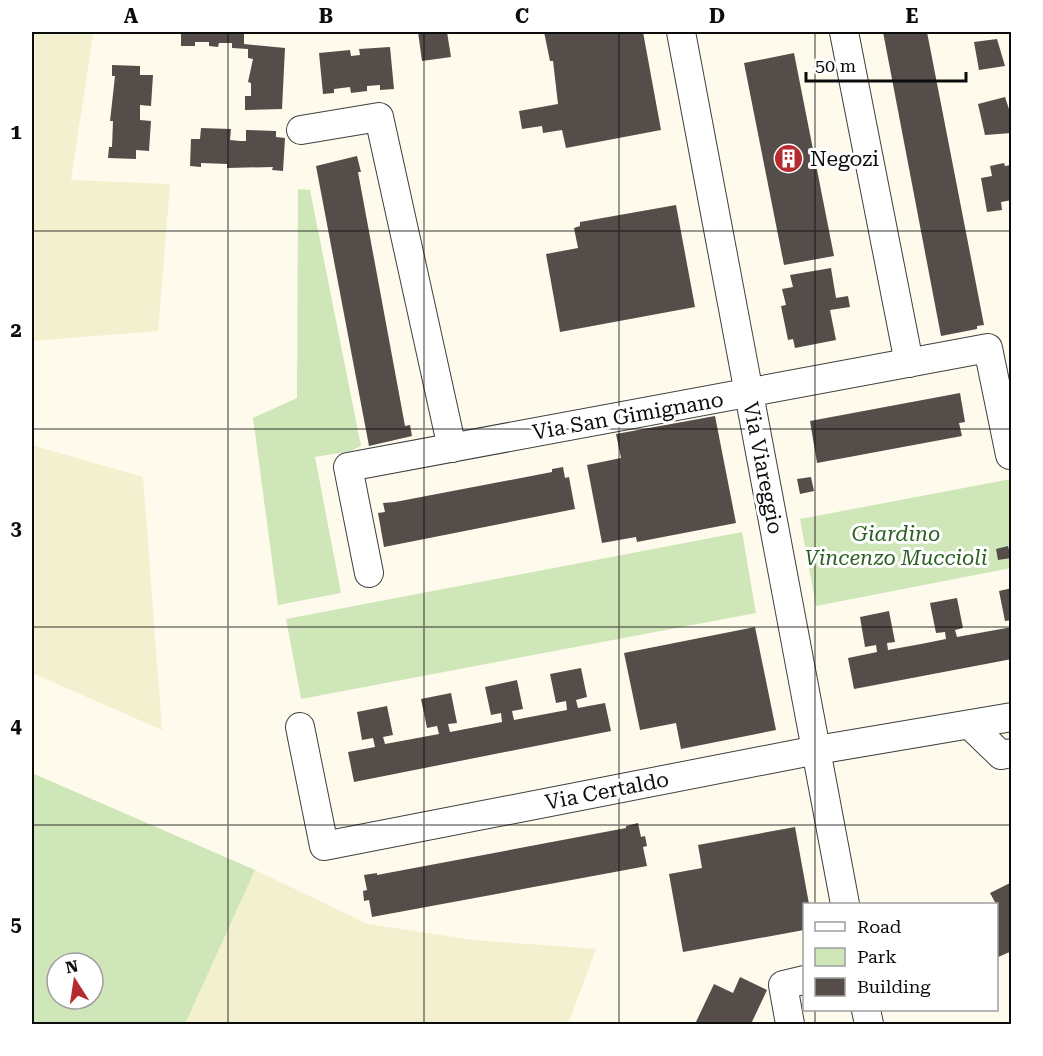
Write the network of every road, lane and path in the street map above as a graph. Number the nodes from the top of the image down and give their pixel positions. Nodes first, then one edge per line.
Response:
1 (681, 32) edge
2 (844, 32) edge
3 (301, 130) dead end
4 (909, 363) junction
5 (749, 394) junction
6 (452, 448) junction
7 (1010, 455) dead end
8 (369, 573) dead end
9 (1011, 717) edge
10 (970, 725) junction
11 (300, 727) dead end
12 (816, 750) junction
13 (1011, 753) edge
14 (845, 903) edge
15 (803, 980) edge
16 (790, 1024) edge

1 - 5 street, Via Viareggio
2 - 4 street
3 - 6 street
4 - 5 street, Via San Gimignano
4 - 7 street, Via San Gimignano
5 - 6 street, Via San Gimignano
5 - 12 street, Via Viareggio
6 - 8 street, Via San Gimignano
9 - 10 street, Via Certaldo
10 - 12 street, Via Certaldo
10 - 13 street
11 - 12 street, Via Certaldo
12 - 14 street, Via Viareggio
15 - 16 street

